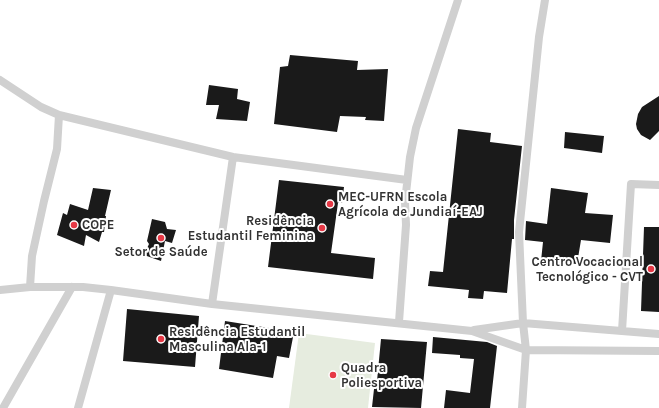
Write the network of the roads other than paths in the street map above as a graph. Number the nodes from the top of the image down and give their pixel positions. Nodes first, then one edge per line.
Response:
1 (458, 0) edge
2 (545, 0) edge
3 (0, 80) edge
4 (59, 115) junction
5 (233, 157) junction
6 (407, 180) junction
7 (659, 185) edge
8 (30, 287) junction
9 (72, 287) junction
10 (0, 290) edge
11 (111, 290) junction
12 (212, 304) junction
13 (399, 322) junction
14 (523, 323) junction
15 (472, 331) junction
16 (622, 331) junction
17 (659, 334) edge
18 (526, 350) junction
19 (659, 351) edge
20 (3, 408) edge
21 (78, 408) edge
22 (522, 408) edge

1 - 6 lane
2 - 14 lane
3 - 4 lane
4 - 5 lane
4 - 8 lane
5 - 6 lane
5 - 12 lane
6 - 13 lane
7 - 16 lane
8 - 9 lane
8 - 10 lane
9 - 11 lane
9 - 20 lane
11 - 12 lane
11 - 21 lane
12 - 13 lane
13 - 15 lane
14 - 15 lane
14 - 16 lane
14 - 18 lane
15 - 18 lane
16 - 17 lane
18 - 19 lane
18 - 22 lane

